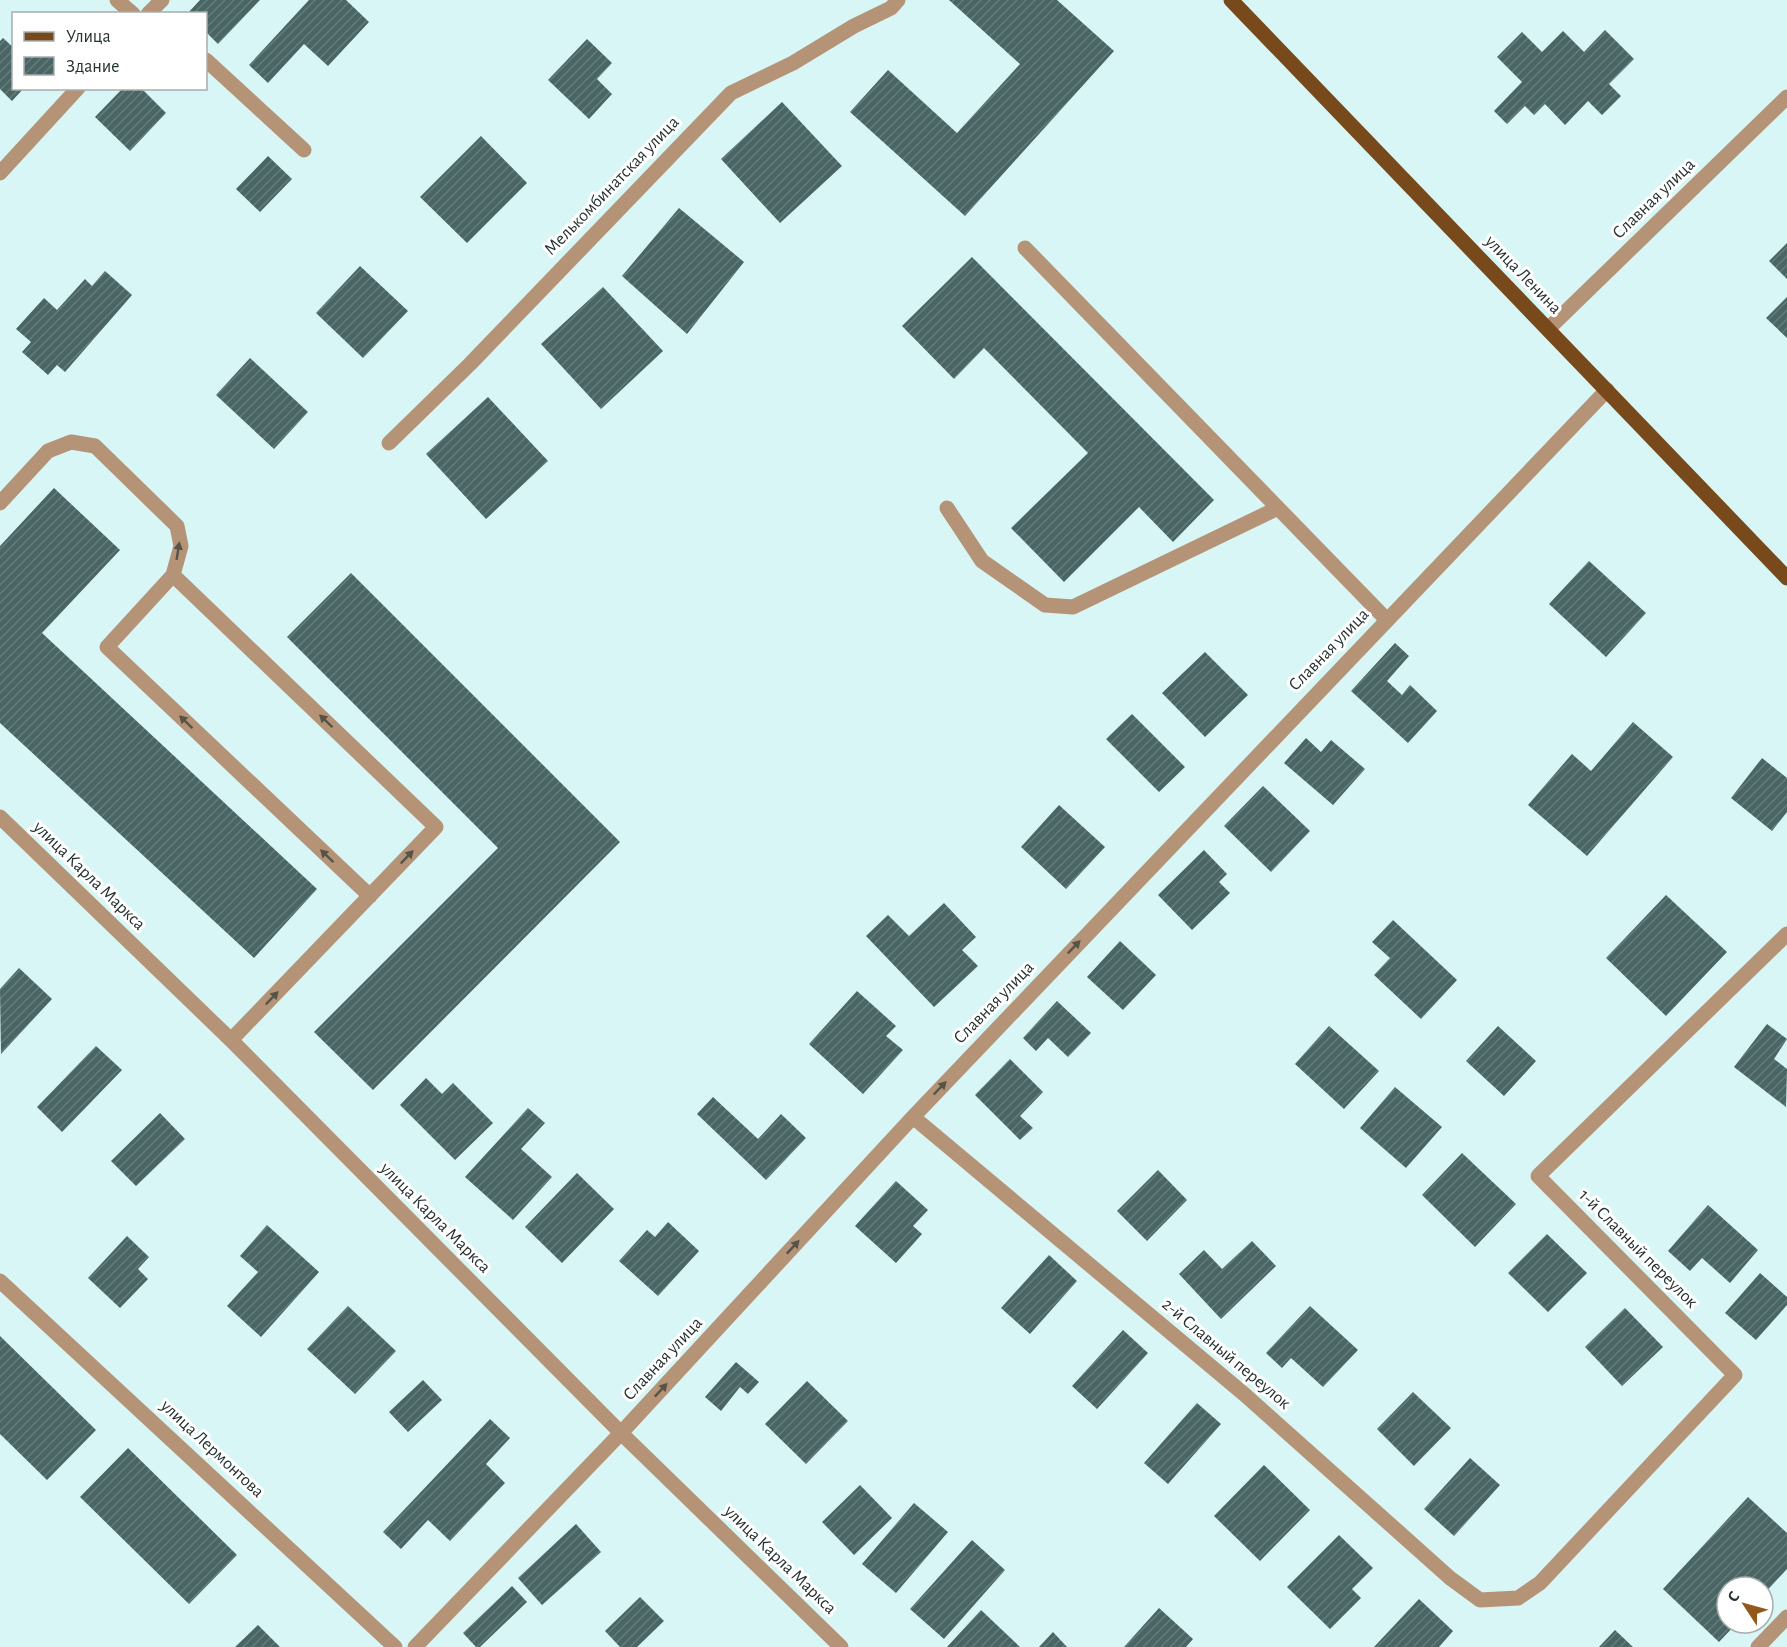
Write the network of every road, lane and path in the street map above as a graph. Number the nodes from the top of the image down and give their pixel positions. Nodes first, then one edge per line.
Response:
1 (117, 0) edge
2 (162, 0) edge
3 (898, 0) edge
4 (1231, 0) edge
5 (131, 12) edge
6 (150, 12) edge
7 (207, 61) edge
8 (76, 90) edge
9 (1787, 97) edge
10 (304, 150) dead end
11 (0, 172) edge
12 (1025, 248) dead end
13 (1548, 329) junction
14 (1607, 390) junction
15 (389, 443) dead end
16 (0, 503) edge
17 (1278, 507) junction
18 (946, 508) dead end
19 (173, 575) junction
20 (1787, 578) edge
21 (1386, 618) junction
22 (0, 817) edge
23 (370, 896) junction
24 (1787, 934) edge
25 (231, 1040) junction
26 (913, 1117) junction
27 (0, 1281) edge
28 (621, 1433) junction
29 (1518, 1598) joint
30 (1787, 1617) edge
31 (395, 1647) edge
32 (415, 1647) edge
33 (841, 1647) edge
34 (1758, 1647) edge

1 - 5 street
2 - 6 street
3 - 15 street, Мелькомбинатская улица
4 - 13 main road, улица Ленина
7 - 10 street
8 - 11 street
9 - 13 street, Славная улица
12 - 17 street
13 - 14 main road, улица Ленина
14 - 20 main road, улица Ленина
14 - 21 street, Славная улица
19 -> 16 street
17 - 18 street
17 - 21 street
23 -> 19 street
23 -> 19 street
26 -> 21 street, Славная улица
22 - 25 street, улица Карла Маркса
25 -> 23 street
24 - 29 street, 1-й Славный переулок
25 - 28 street, улица Карла Маркса
28 -> 26 street, Славная улица
26 - 29 street, 2-й Славный переулок
27 - 31 street, улица Лермонтова
28 - 32 street, Славная улица
28 - 33 street, улица Карла Маркса
30 - 34 street

